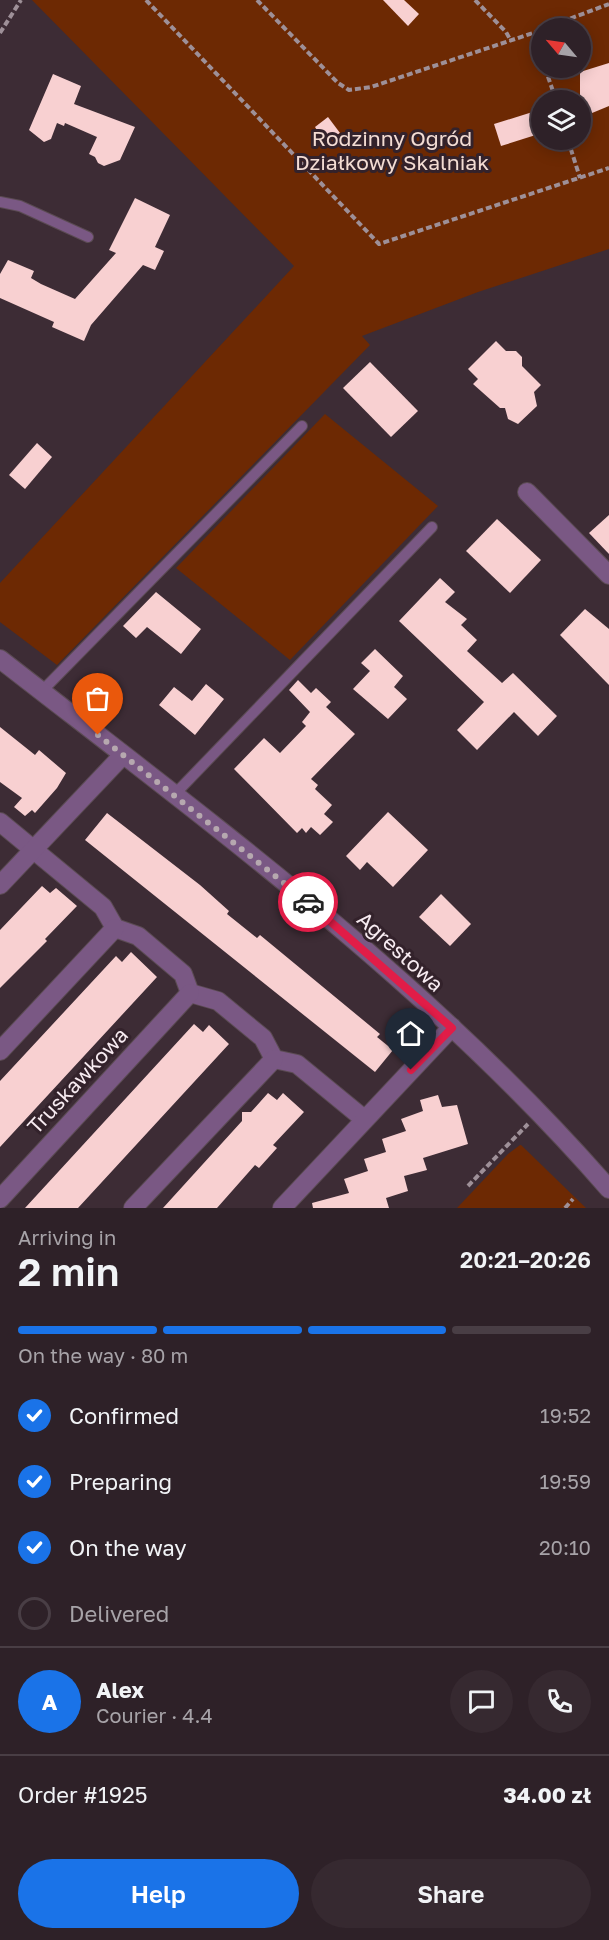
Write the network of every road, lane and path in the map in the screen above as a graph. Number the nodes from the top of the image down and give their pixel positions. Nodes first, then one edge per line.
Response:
1 (21, 0) edge
2 (146, 0) edge
3 (256, 0) edge
4 (475, 0) edge
5 (609, 4) edge
6 (572, 18) edge
7 (0, 33) edge
8 (531, 34) edge
9 (511, 41) junction
10 (571, 150) edge
11 (609, 168) edge
12 (580, 177) junction
13 (0, 202) edge
14 (88, 237) dead end
15 (302, 426) dead end
16 (527, 492) dead end
17 (432, 526) dead end
18 (609, 575) edge
19 (0, 659) edge
20 (42, 691) junction
21 (123, 755) junction
22 (175, 794) junction
23 (0, 822) edge
24 (34, 850) junction
25 (0, 885) edge
26 (115, 928) junction
27 (190, 993) junction
28 (452, 1028) junction
29 (0, 1051) edge
30 (274, 1059) junction
31 (539, 1113) junction
32 (364, 1119) junction
33 (468, 1186) dead end
34 (609, 1189) edge
35 (0, 1199) edge
36 (573, 1199) dead end
37 (134, 1208) edge
38 (282, 1208) edge
39 (565, 1208) edge

1 - 7 path
2 - 12 path
3 - 9 path
4 - 9 path
5 - 6 path
8 - 9 path
10 - 12 path
11 - 12 path
13 - 14 lane
15 - 20 lane
16 - 18 street
17 - 22 lane
19 - 20 street, Agrestowa
20 - 21 street, Agrestowa
21 - 22 street, Agrestowa
21 - 24 street
22 - 28 street, Agrestowa
23 - 24 street
24 - 25 street
24 - 26 street
26 - 27 street
26 - 29 street
27 - 30 street
27 - 35 street, Truskawkowa
28 - 31 street, Agrestowa
28 - 32 street
30 - 32 street
30 - 37 street
31 - 33 path
31 - 34 street, Agrestowa
32 - 38 street
36 - 39 path

